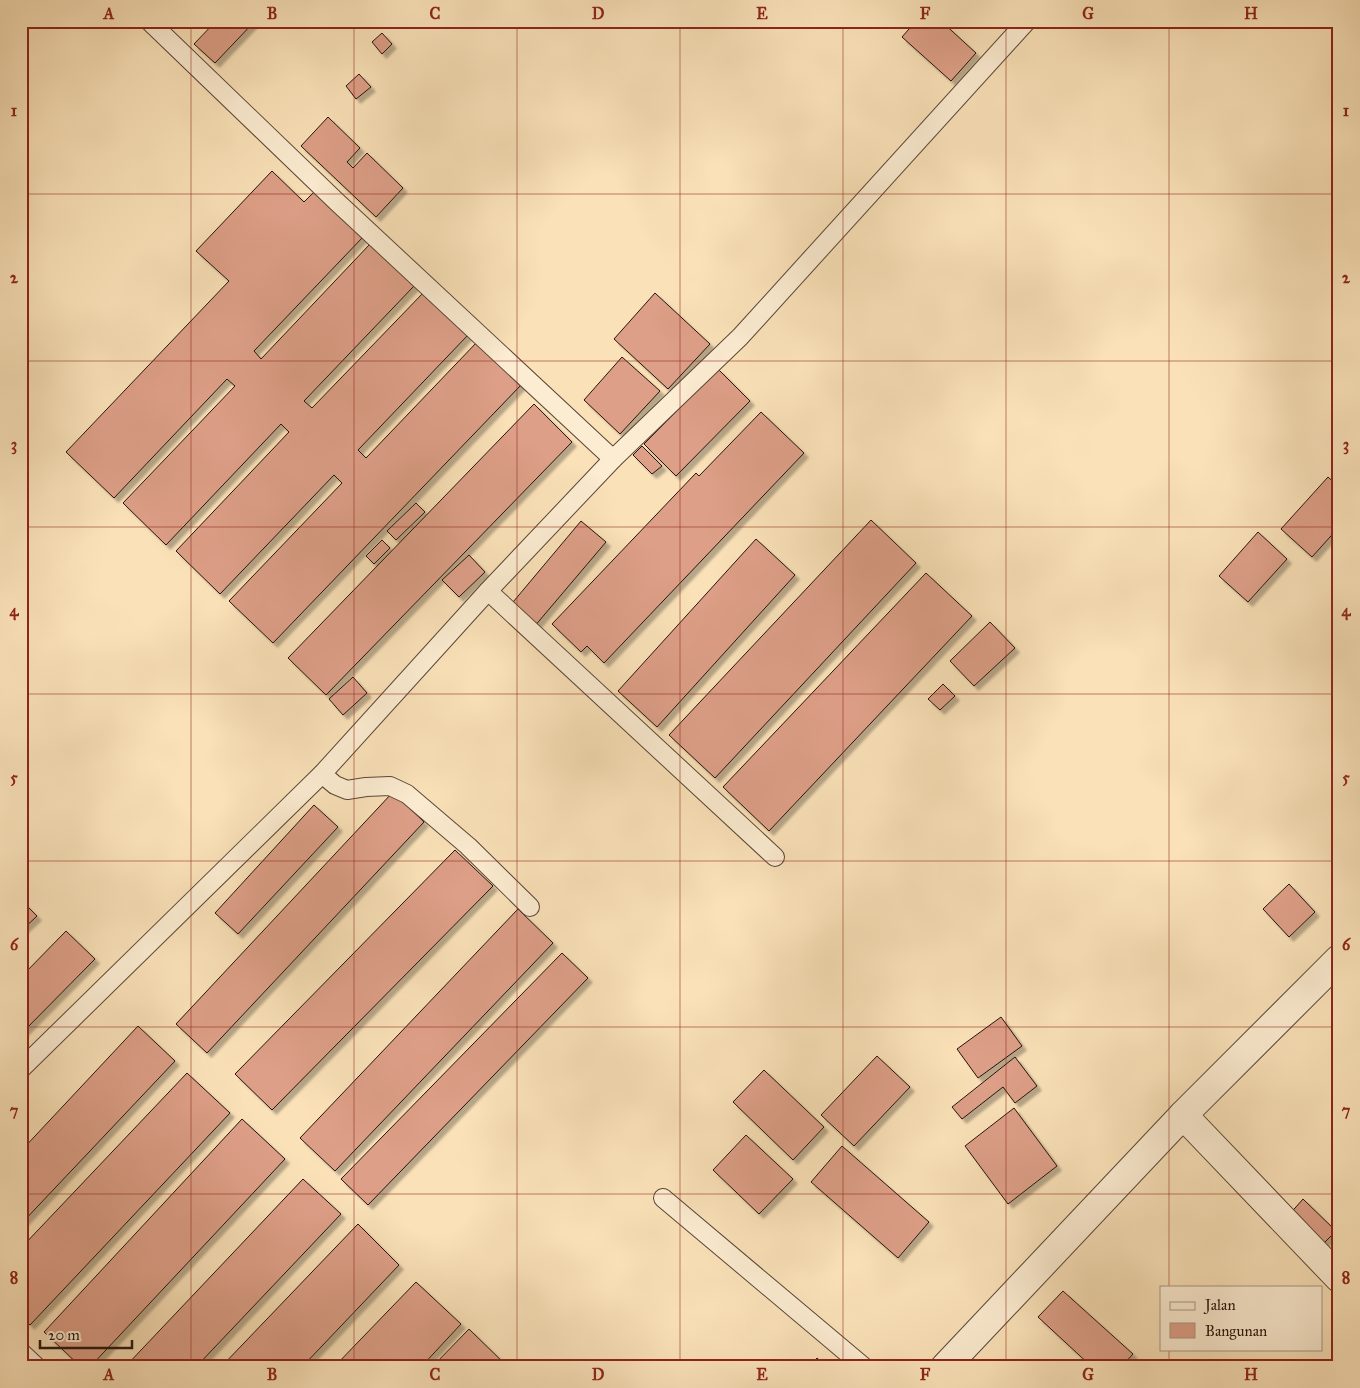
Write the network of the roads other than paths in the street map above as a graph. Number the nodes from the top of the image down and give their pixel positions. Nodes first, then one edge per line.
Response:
1 (149, 21) edge
2 (1027, 21) edge
3 (613, 458) junction
4 (488, 591) junction
5 (322, 774) junction
6 (775, 857) dead end
7 (530, 908) dead end
8 (1339, 960) edge
9 (21, 1069) edge
10 (1183, 1115) junction
11 (663, 1198) dead end
12 (1339, 1278) edge
13 (21, 1352) edge
14 (37, 1367) edge
15 (864, 1367) edge
16 (945, 1367) edge

1 - 3 lane
2 - 3 lane
3 - 4 lane
4 - 5 lane
4 - 6 lane
5 - 7 lane
5 - 9 lane
8 - 10 street
10 - 12 street
10 - 16 street
11 - 15 lane
13 - 14 lane

